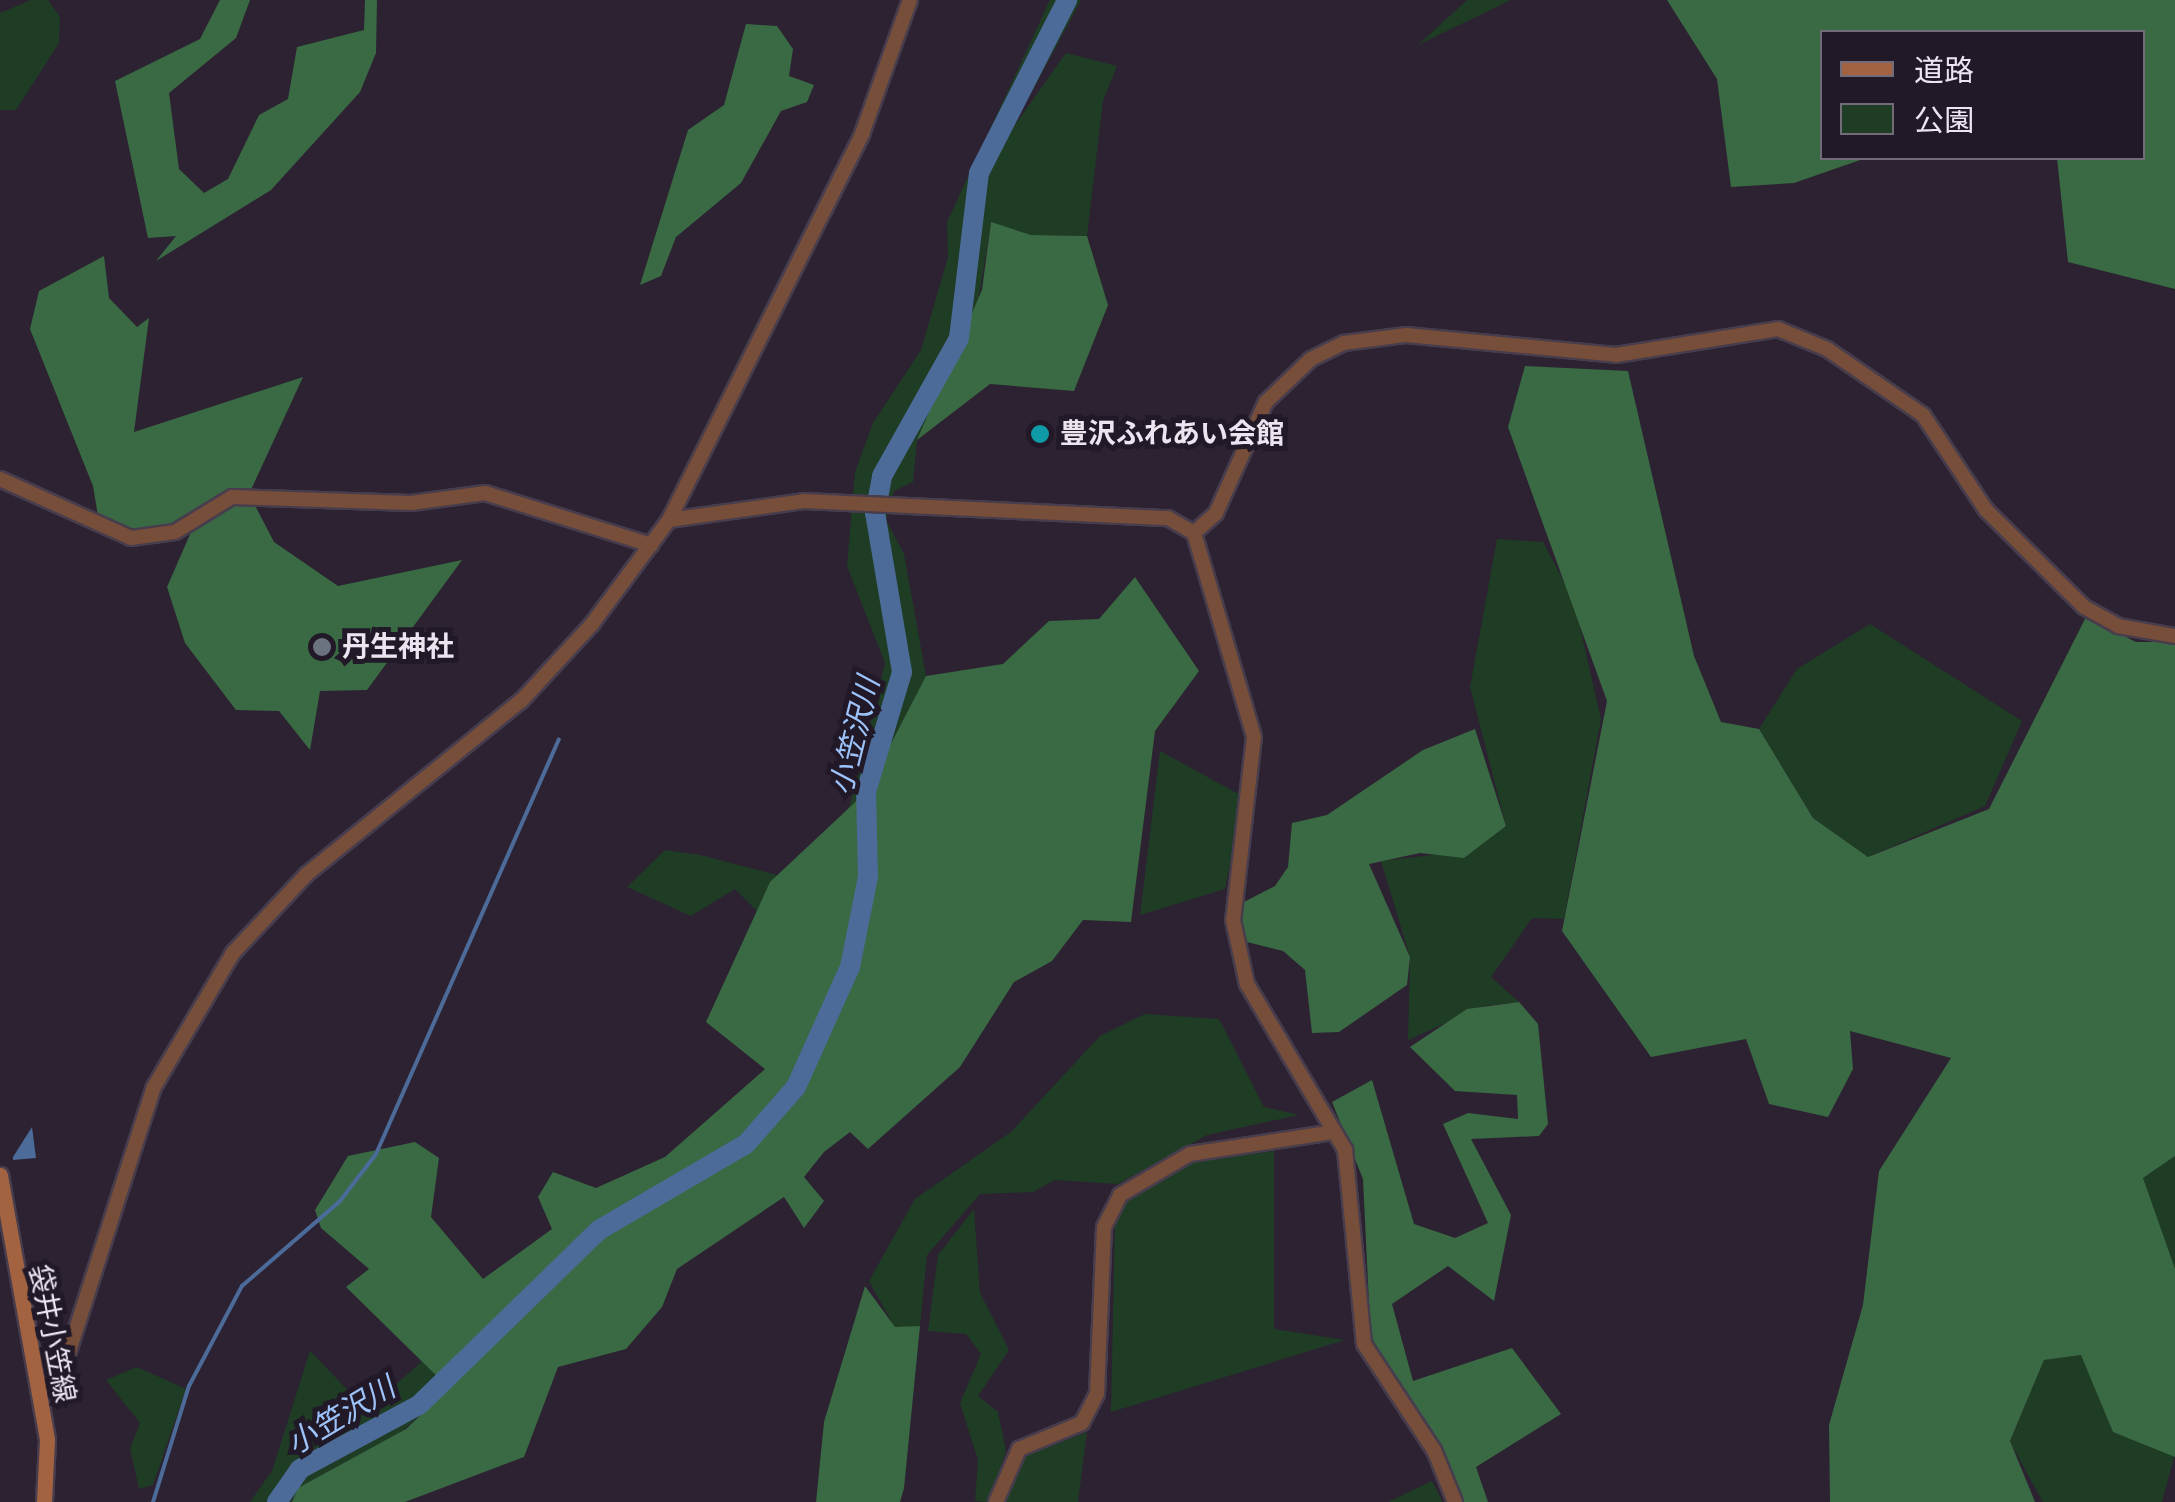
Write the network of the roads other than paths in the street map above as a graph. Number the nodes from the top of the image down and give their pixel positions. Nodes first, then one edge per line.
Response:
1 (910, 0) edge
2 (0, 479) edge
3 (669, 520) junction
4 (1194, 533) junction
5 (651, 546) junction
6 (2175, 636) edge
7 (1334, 1132) junction
8 (0, 1174) edge
9 (38, 1390) junction
10 (44, 1502) edge
11 (996, 1502) edge
12 (1455, 1502) edge

1 - 3 street
2 - 5 street
3 - 4 street
3 - 5 street
4 - 6 street
4 - 7 street
5 - 9 street
7 - 11 street
7 - 12 street
8 - 9 main road, 袋井小笠線
9 - 10 main road, 袋井小笠線

